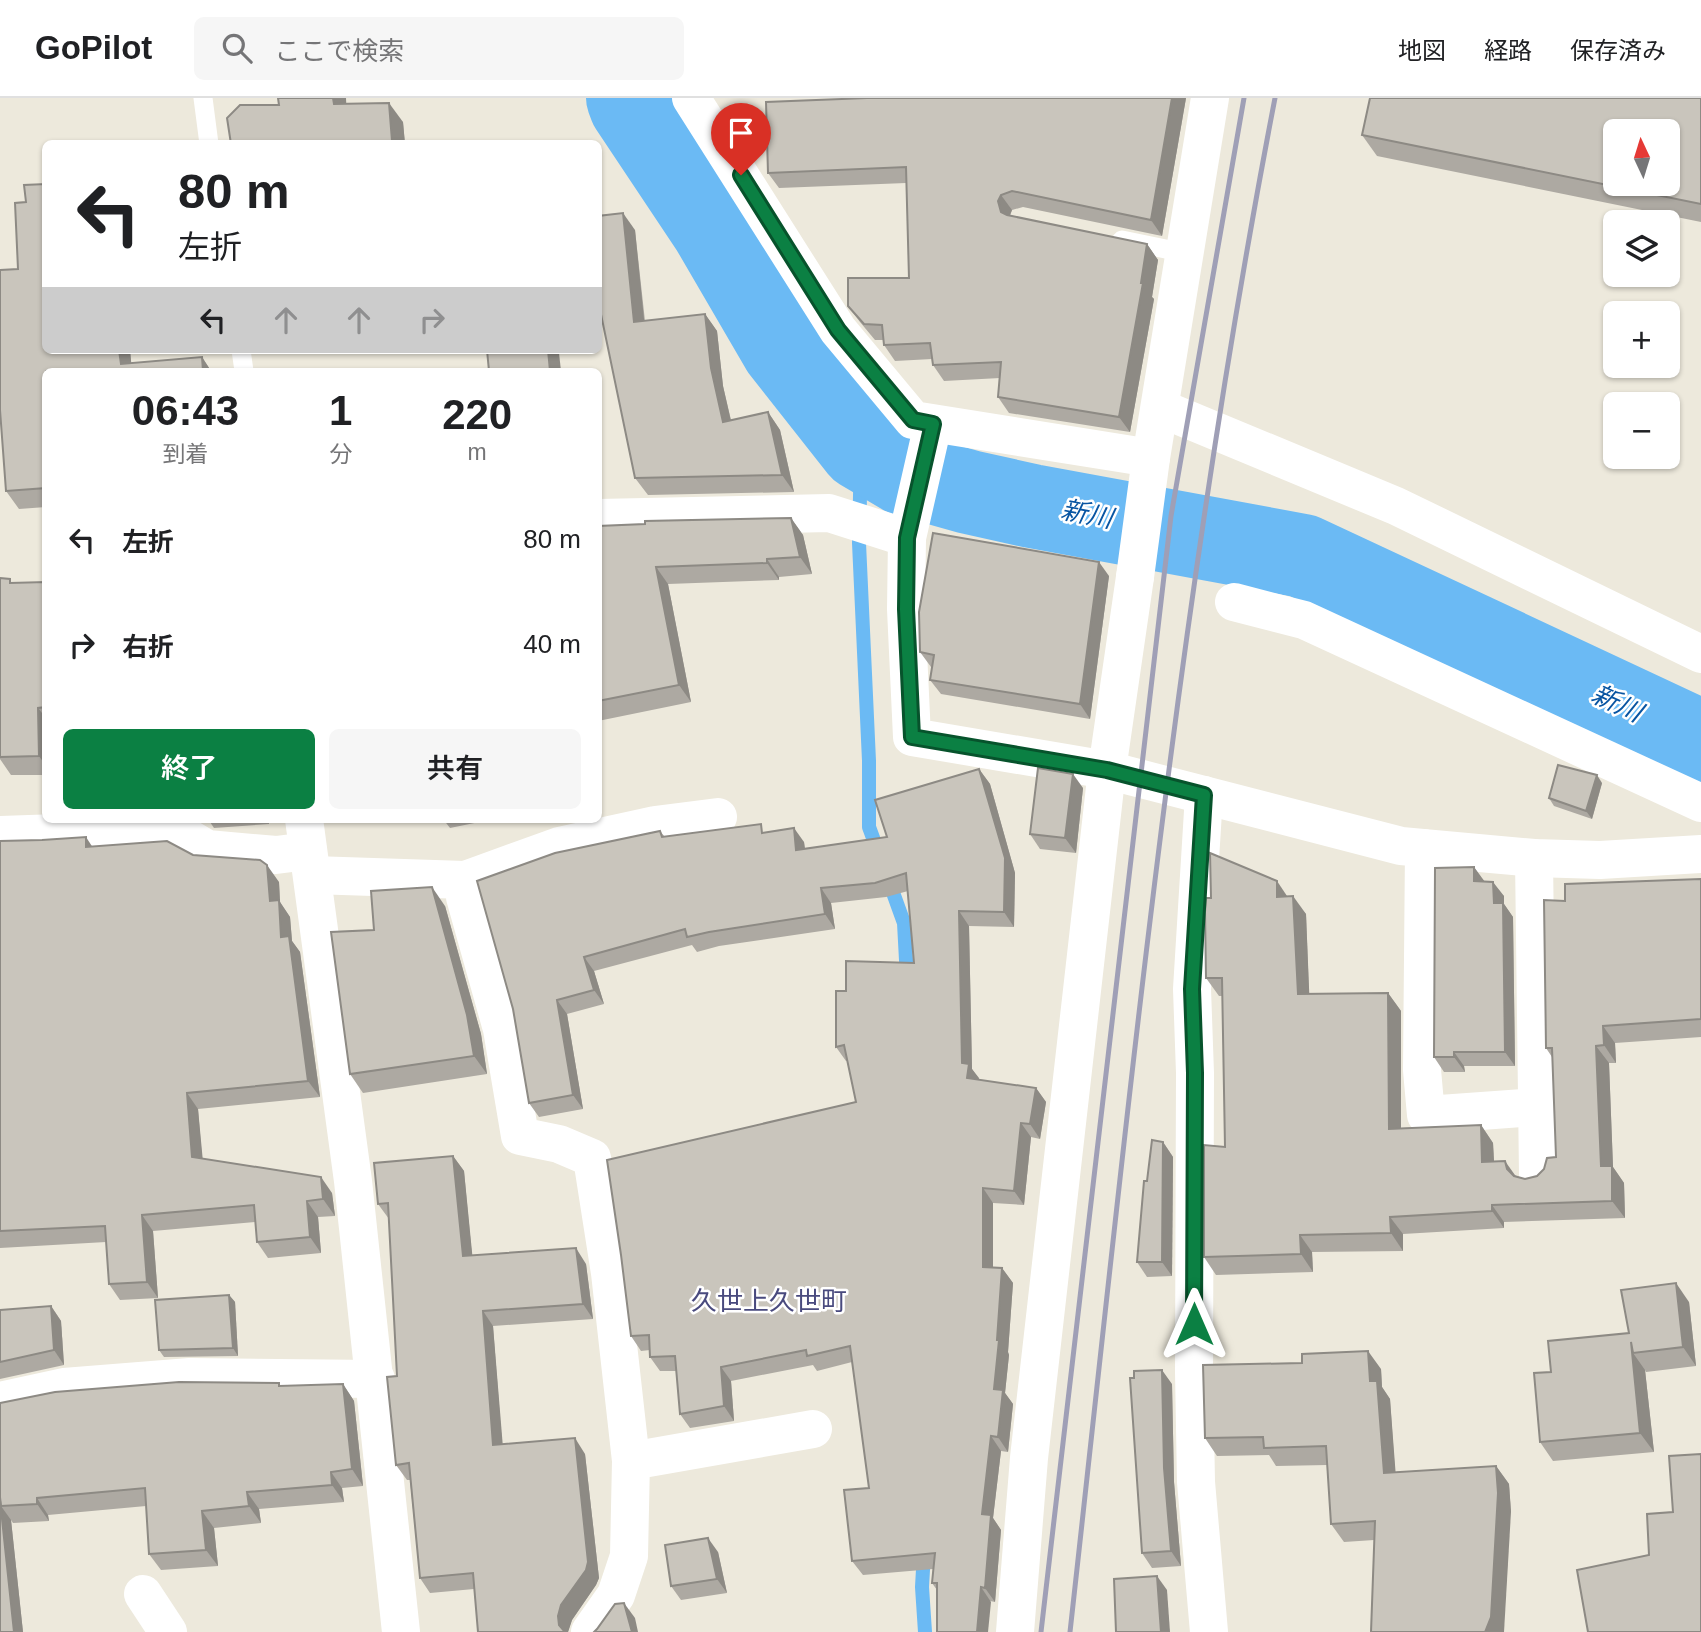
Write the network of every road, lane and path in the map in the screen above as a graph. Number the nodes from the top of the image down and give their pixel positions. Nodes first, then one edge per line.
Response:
1 (202, 98) edge
2 (691, 98) edge
3 (1210, 98) edge
4 (208, 140) edge
5 (1103, 236) edge
6 (1185, 253) junction
7 (1160, 408) junction
8 (930, 431) junction
9 (1152, 458) junction
10 (602, 517) edge
11 (908, 534) junction
12 (1234, 602) dead end
13 (1701, 654) edge
14 (1107, 770) junction
15 (1204, 795) junction
16 (1701, 803) edge
17 (718, 817) dead end
18 (0, 835) edge
19 (308, 848) edge
20 (1424, 848) junction
21 (1701, 854) edge
22 (1534, 858) junction
23 (465, 880) junction
24 (1538, 1107) junction
25 (1538, 1175) edge
26 (376, 1379) junction
27 (0, 1401) edge
28 (813, 1429) dead end
29 (631, 1461) junction
30 (143, 1594) dead end
31 (167, 1632) edge
32 (401, 1632) edge
33 (590, 1632) edge
34 (1015, 1632) edge
35 (1209, 1632) edge

1 - 4 lane
2 - 8 street
3 - 6 street
5 - 6 lane
6 - 7 street
7 - 9 street
7 - 13 street
8 - 9 street
8 - 11 street
9 - 14 street
10 - 11 street
11 - 14 street
12 - 16 street
14 - 15 street
14 - 34 street
15 - 20 street
15 - 35 street
17 - 23 street
18 - 19 street
19 - 23 street
19 - 26 street
20 - 22 street
20 - 24 street
21 - 22 street
22 - 24 street
23 - 29 street
24 - 25 street
26 - 27 street
26 - 32 street
28 - 29 street
29 - 33 street
30 - 31 street

